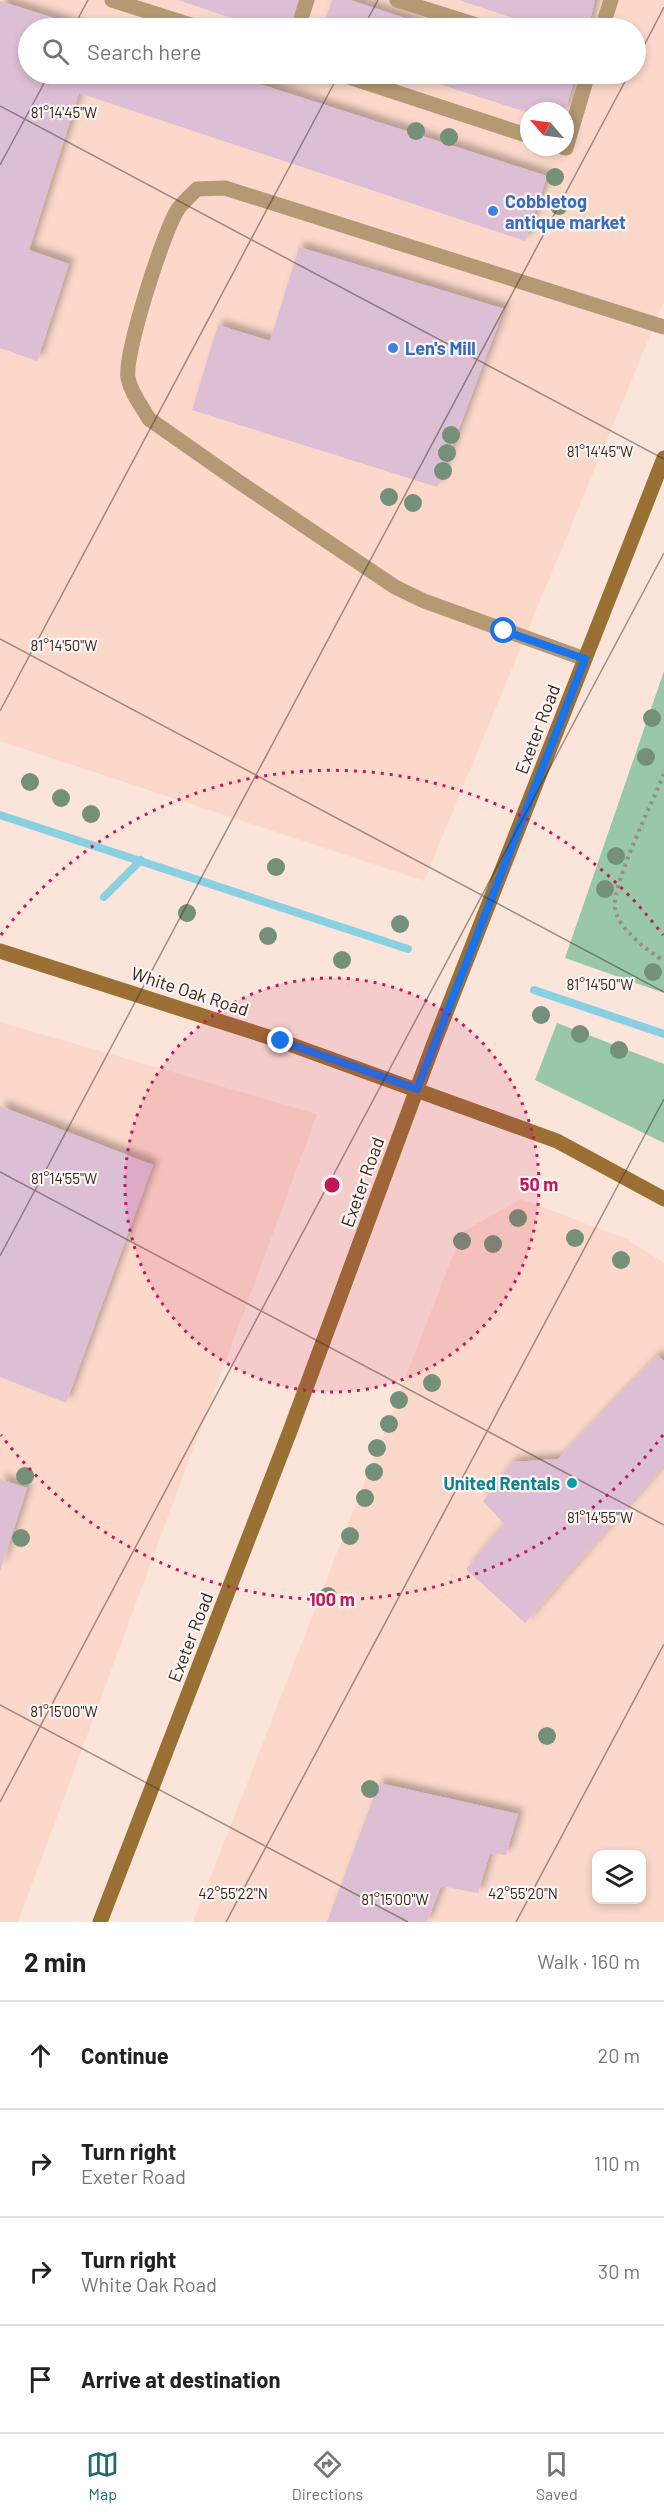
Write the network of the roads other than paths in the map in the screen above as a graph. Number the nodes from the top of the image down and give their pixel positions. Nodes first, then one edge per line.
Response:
1 (112, 0) edge
2 (307, 0) edge
3 (397, 0) edge
4 (611, 0) edge
5 (169, 18) edge
6 (301, 18) edge
7 (454, 18) edge
8 (605, 18) edge
9 (370, 84) edge
10 (585, 84) edge
11 (574, 121) edge
12 (520, 133) edge
13 (664, 327) edge
14 (664, 458) edge
15 (585, 659) junction
16 (0, 951) edge
17 (417, 1089) junction
18 (664, 1199) edge
19 (100, 1922) edge

1 - 5 lane
2 - 6 lane
3 - 7 lane
4 - 8 lane
9 - 12 lane
10 - 11 lane
13 - 15 lane
14 - 15 main road, Exeter Road
15 - 17 main road, Exeter Road
16 - 17 main road, White Oak Road
17 - 18 main road, White Oak Road
17 - 19 main road, Exeter Road

